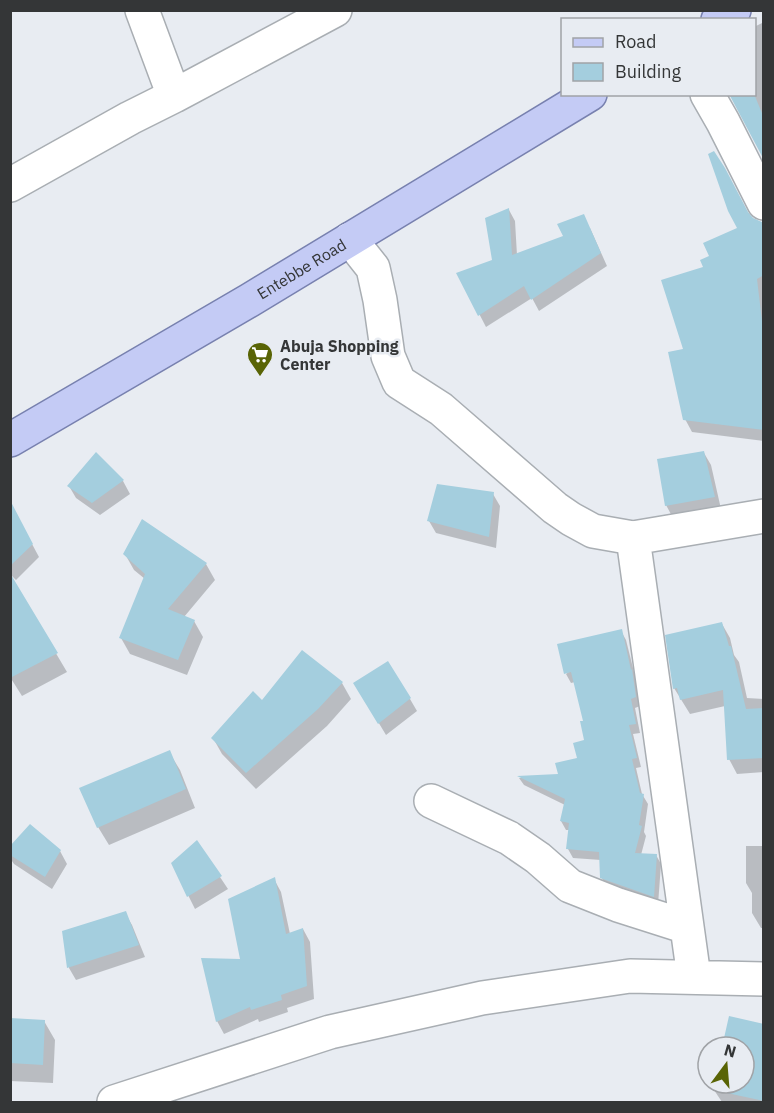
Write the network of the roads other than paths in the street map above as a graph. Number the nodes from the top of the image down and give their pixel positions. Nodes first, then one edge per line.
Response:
1 (142, 10) edge
2 (335, 10) edge
3 (734, 10) edge
4 (721, 18) edge
5 (174, 96) junction
6 (587, 96) edge
7 (708, 96) edge
8 (10, 185) edge
9 (764, 203) edge
10 (350, 239) junction
11 (10, 440) edge
12 (764, 516) edge
13 (633, 538) junction
14 (431, 801) dead end
15 (687, 927) junction
16 (694, 977) junction
17 (764, 979) edge
18 (114, 1102) edge

1 - 5 street
2 - 5 street
3 - 4 main road
5 - 8 street
6 - 10 main road, Entebbe Road
7 - 9 street
10 - 11 main road, Entebbe Road
10 - 13 street
12 - 13 street
13 - 15 street
14 - 15 street
15 - 16 street
16 - 17 street
16 - 18 street

